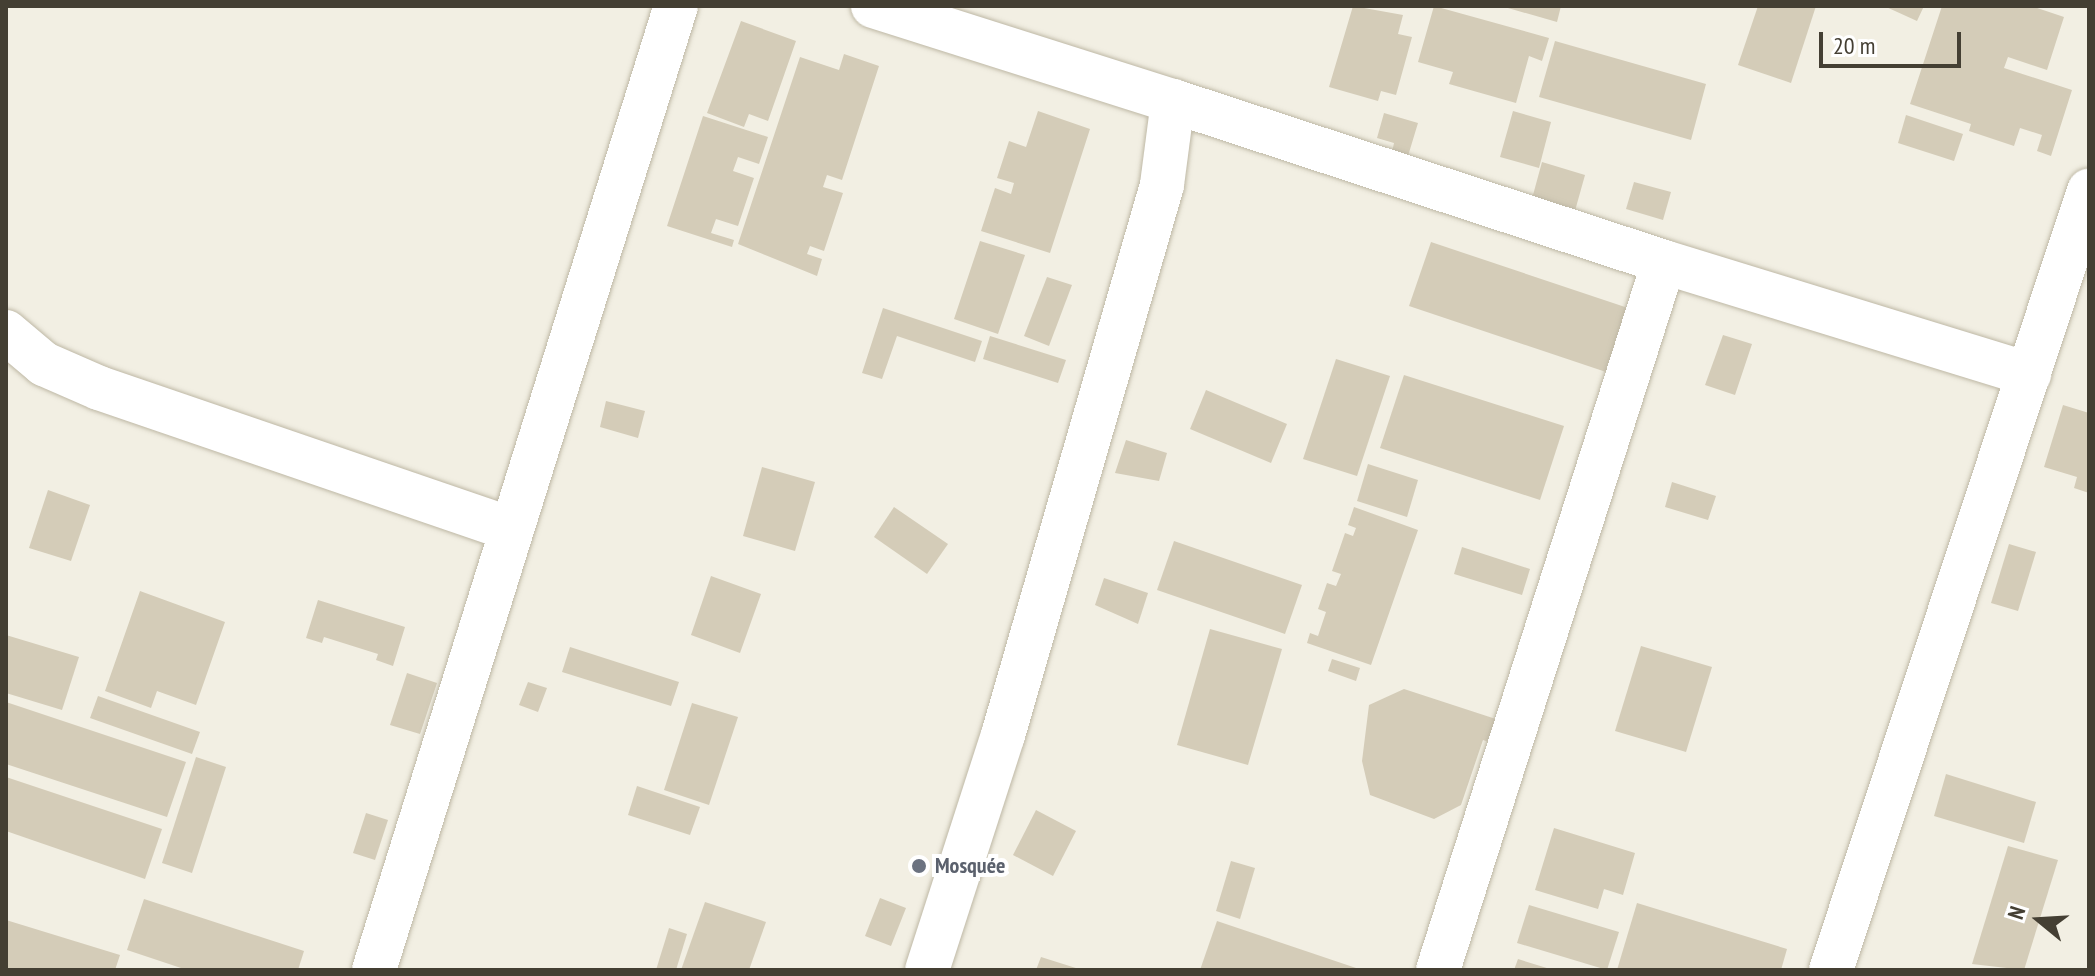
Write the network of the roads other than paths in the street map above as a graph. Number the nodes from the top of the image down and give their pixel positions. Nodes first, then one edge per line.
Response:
1 (676, 6) edge
2 (873, 6) edge
3 (1173, 101) junction
4 (2089, 191) edge
5 (1664, 262) junction
6 (6, 332) edge
7 (2029, 374) junction
8 (512, 529) junction
9 (374, 970) edge
10 (927, 970) edge
11 (1438, 970) edge
12 (1831, 970) edge

1 - 8 street
2 - 3 street
3 - 5 street
3 - 10 street
4 - 7 street
5 - 7 street
5 - 11 street
6 - 8 street
7 - 12 street
8 - 9 street

